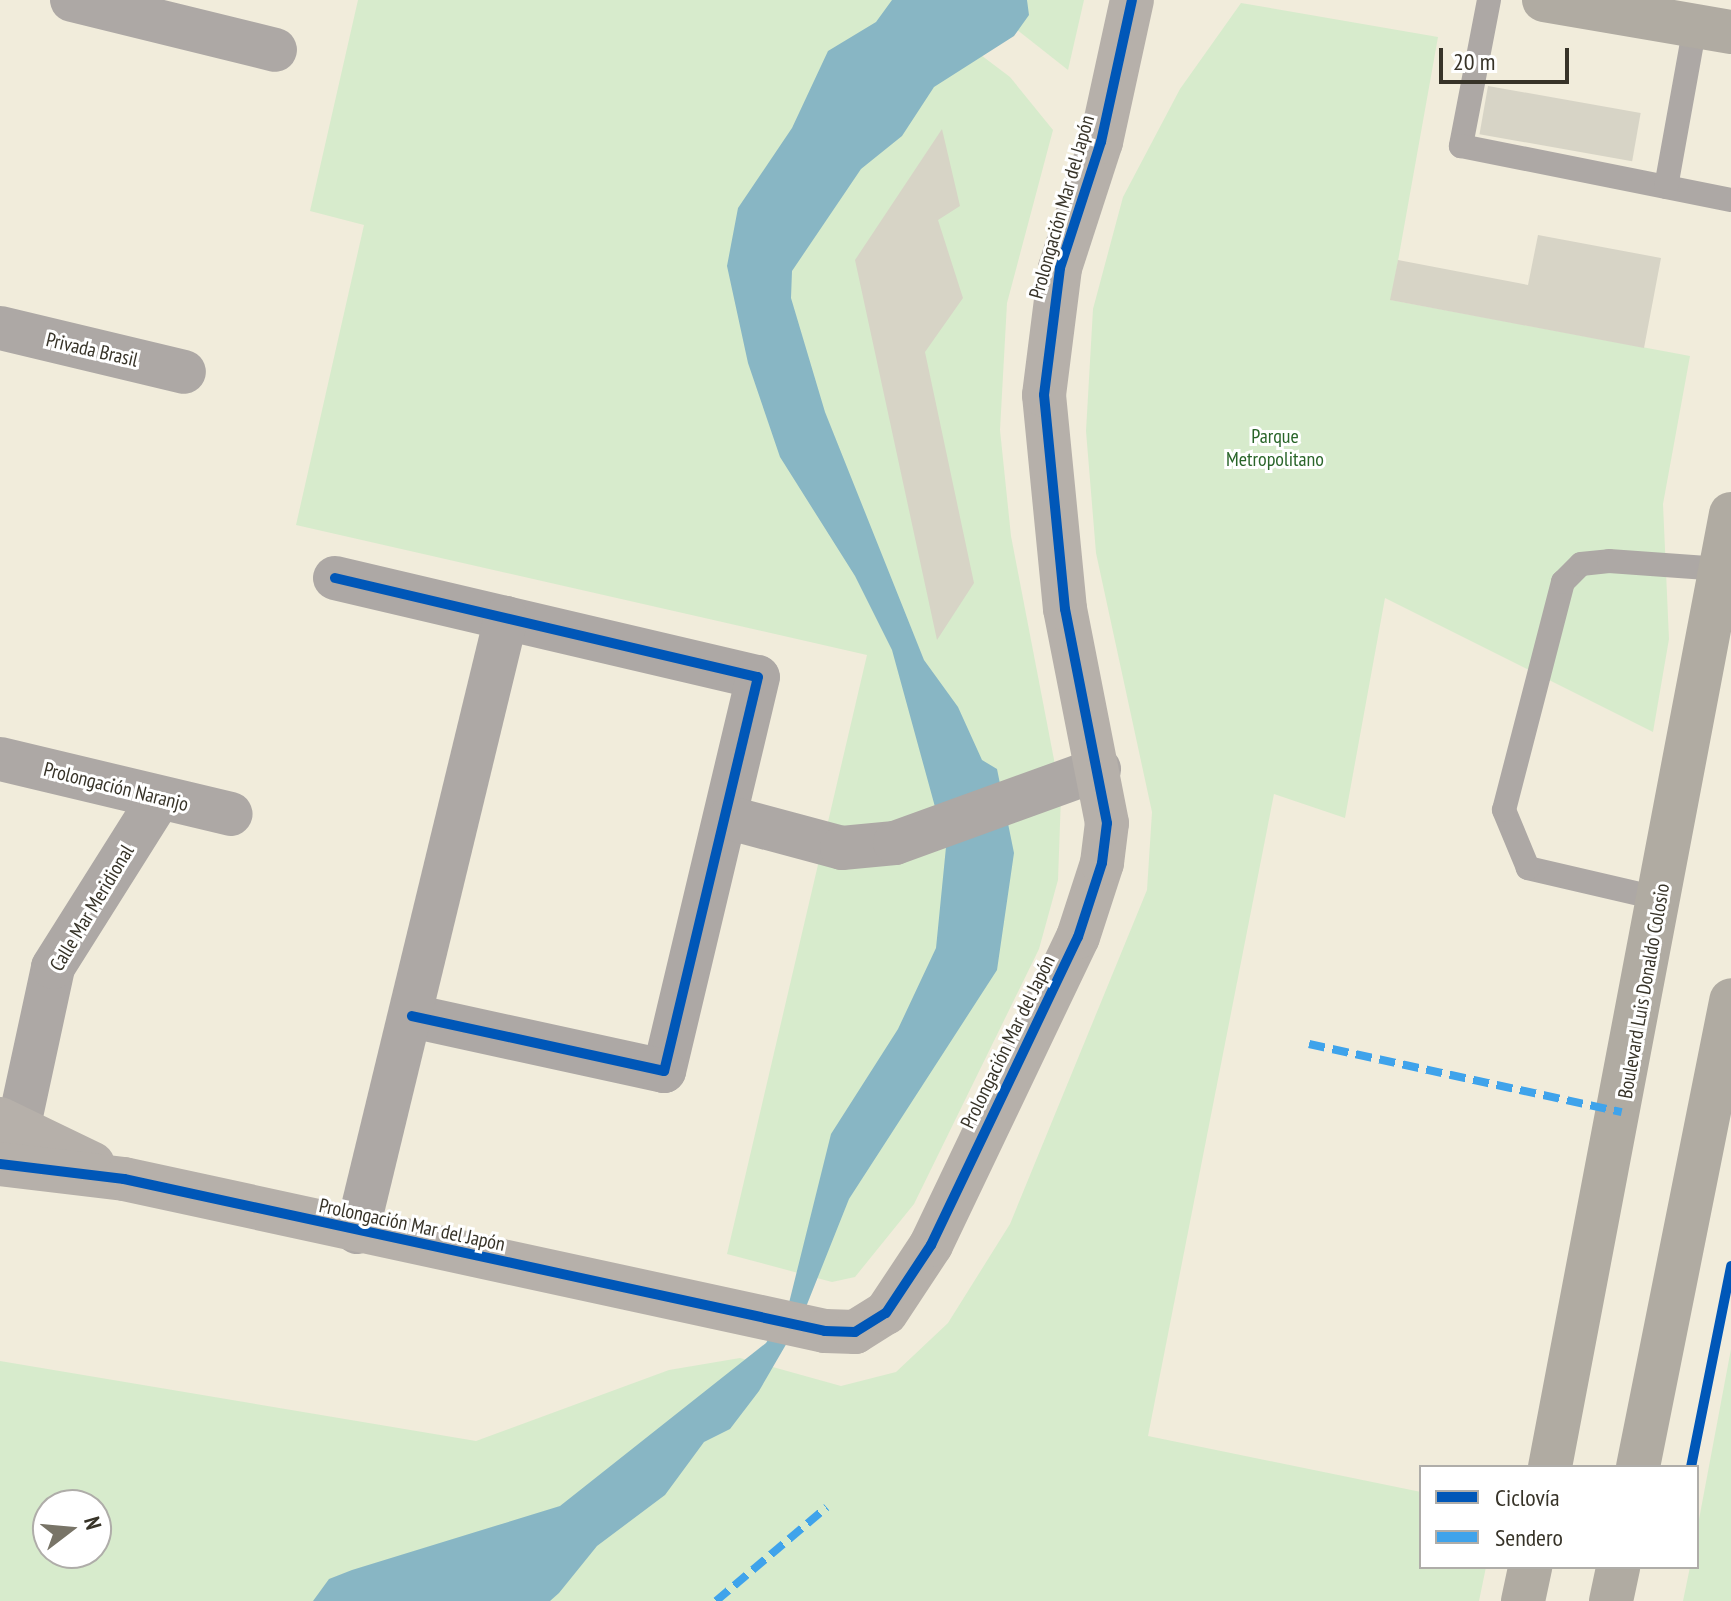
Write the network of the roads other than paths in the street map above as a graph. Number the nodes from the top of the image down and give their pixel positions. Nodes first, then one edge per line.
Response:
1 (72, 0) edge
2 (1132, 0) edge
3 (1489, 0) edge
4 (1544, 0) edge
5 (1713, 29) edge
6 (275, 50) dead end
7 (1666, 187) junction
8 (1731, 200) edge
9 (0, 328) edge
10 (184, 372) dead end
11 (1731, 514) edge
12 (1721, 569) junction
13 (335, 578) dead end
14 (506, 618) junction
15 (0, 759) edge
16 (1099, 769) junction
17 (159, 799) junction
18 (231, 814) dead end
19 (730, 818) junction
20 (1661, 899) junction
21 (1731, 1000) edge
22 (412, 1016) junction
23 (6, 1143) edge
24 (357, 1232) junction
25 (1550, 1465) edge
26 (1638, 1465) edge
27 (1530, 1569) edge
28 (1618, 1569) edge
29 (1523, 1601) edge
30 (1611, 1601) edge

1 - 6 street
2 - 16 street, Prolongación Mar del Japón
3 - 7 lane
4 - 5 main road
5 - 7 lane
7 - 8 lane
9 - 10 street, Privada Brasil
11 - 12 main road, Boulevard Luis Donaldo Colosio
12 - 20 main road, Boulevard Luis Donaldo Colosio
12 - 20 lane
13 - 14 street
14 - 19 street
14 - 22 street
15 - 17 street, Prolongación Naranjo
16 - 19 street
16 - 24 street, Prolongación Mar del Japón
17 - 18 street, Prolongación Naranjo
17 - 23 street, Calle Mar Meridional
19 - 22 street
20 - 25 main road, Boulevard Luis Donaldo Colosio
21 - 26 main road
22 - 24 street
23 - 24 street, Prolongación Mar del Japón
27 - 29 main road
28 - 30 main road

